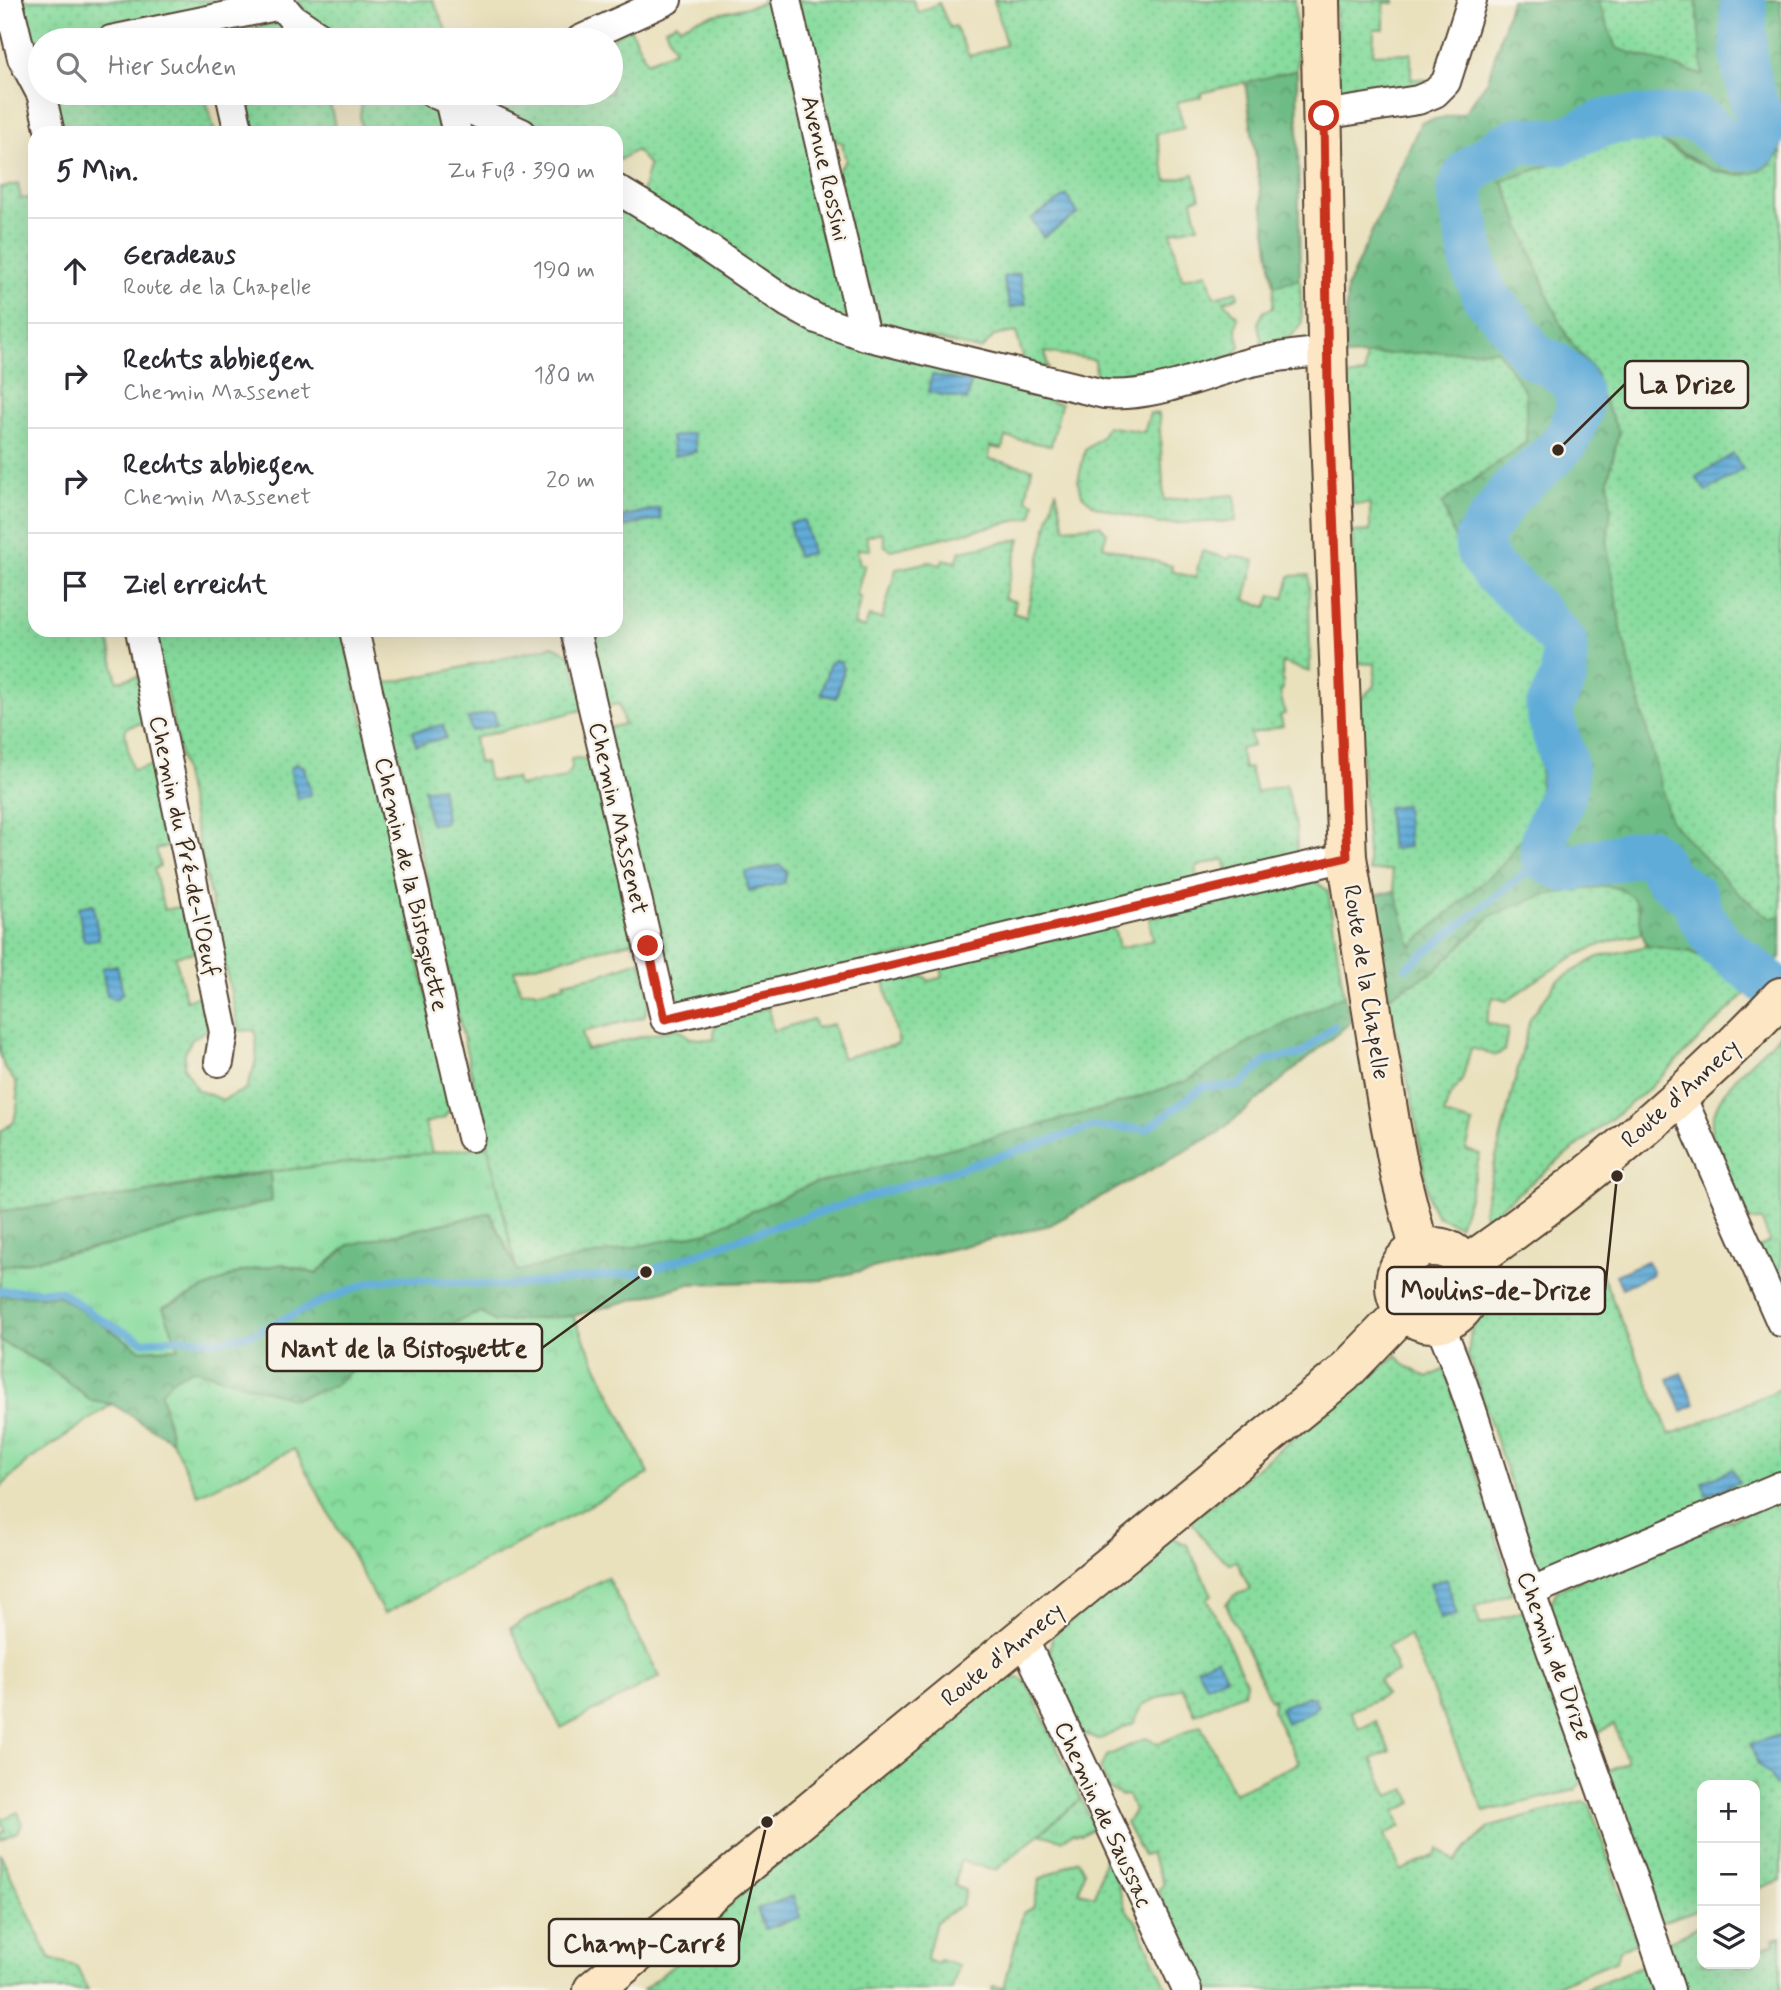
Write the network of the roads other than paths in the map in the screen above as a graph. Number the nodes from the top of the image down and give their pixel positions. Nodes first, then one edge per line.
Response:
1 (8, 0) edge
2 (667, 0) edge
3 (786, 0) edge
4 (1320, 0) edge
5 (1472, 0) edge
6 (279, 2) edge
7 (220, 28) edge
8 (307, 28) edge
9 (606, 28) edge
10 (28, 49) edge
11 (43, 105) edge
12 (233, 105) edge
13 (451, 105) edge
14 (468, 105) edge
15 (1324, 116) junction
16 (48, 126) edge
17 (237, 126) edge
18 (456, 126) edge
19 (509, 126) edge
20 (623, 193) edge
21 (865, 336) junction
22 (1327, 351) junction
23 (141, 637) edge
24 (356, 637) edge
25 (577, 637) edge
26 (1347, 857) junction
27 (1770, 1009) edge
28 (219, 1062) dead end
29 (1681, 1096) junction
30 (471, 1137) dead end
31 (1419, 1248) junction
32 (1466, 1265) junction
33 (1421, 1317) junction
34 (1781, 1322) edge
35 (1781, 1486) edge
36 (1530, 1592) junction
37 (1023, 1638) junction
38 (593, 1990) edge
39 (1187, 1990) edge
40 (1670, 1990) edge

1 - 10 street
2 - 9 street
3 - 21 street, Avenue Rossini
4 - 15 main road, Route de la Chapelle
5 - 15 street
6 - 7 street
6 - 8 street
11 - 16 street
12 - 17 street
13 - 18 street
14 - 19 street
15 - 22 main road, Route de la Chapelle
20 - 21 street
21 - 22 street
22 - 26 main road, Route de la Chapelle
23 - 28 street, Chemin du Pré-de-l'Oeuf
24 - 30 street, Chemin de la Bistoquette
25 - 26 street, Chemin Massenet
26 - 31 main road, Route de la Chapelle
27 - 29 main road, Route d'Annecy
29 - 32 main road, Route d'Annecy
29 - 34 street
31 - 32 main road
31 - 33 main road
32 - 33 main road
33 - 36 street, Chemin de Drize
33 - 37 main road, Route d'Annecy
35 - 36 street
36 - 40 street, Chemin de Drize
37 - 38 main road, Route d'Annecy
37 - 39 street, Chemin de Saussac

